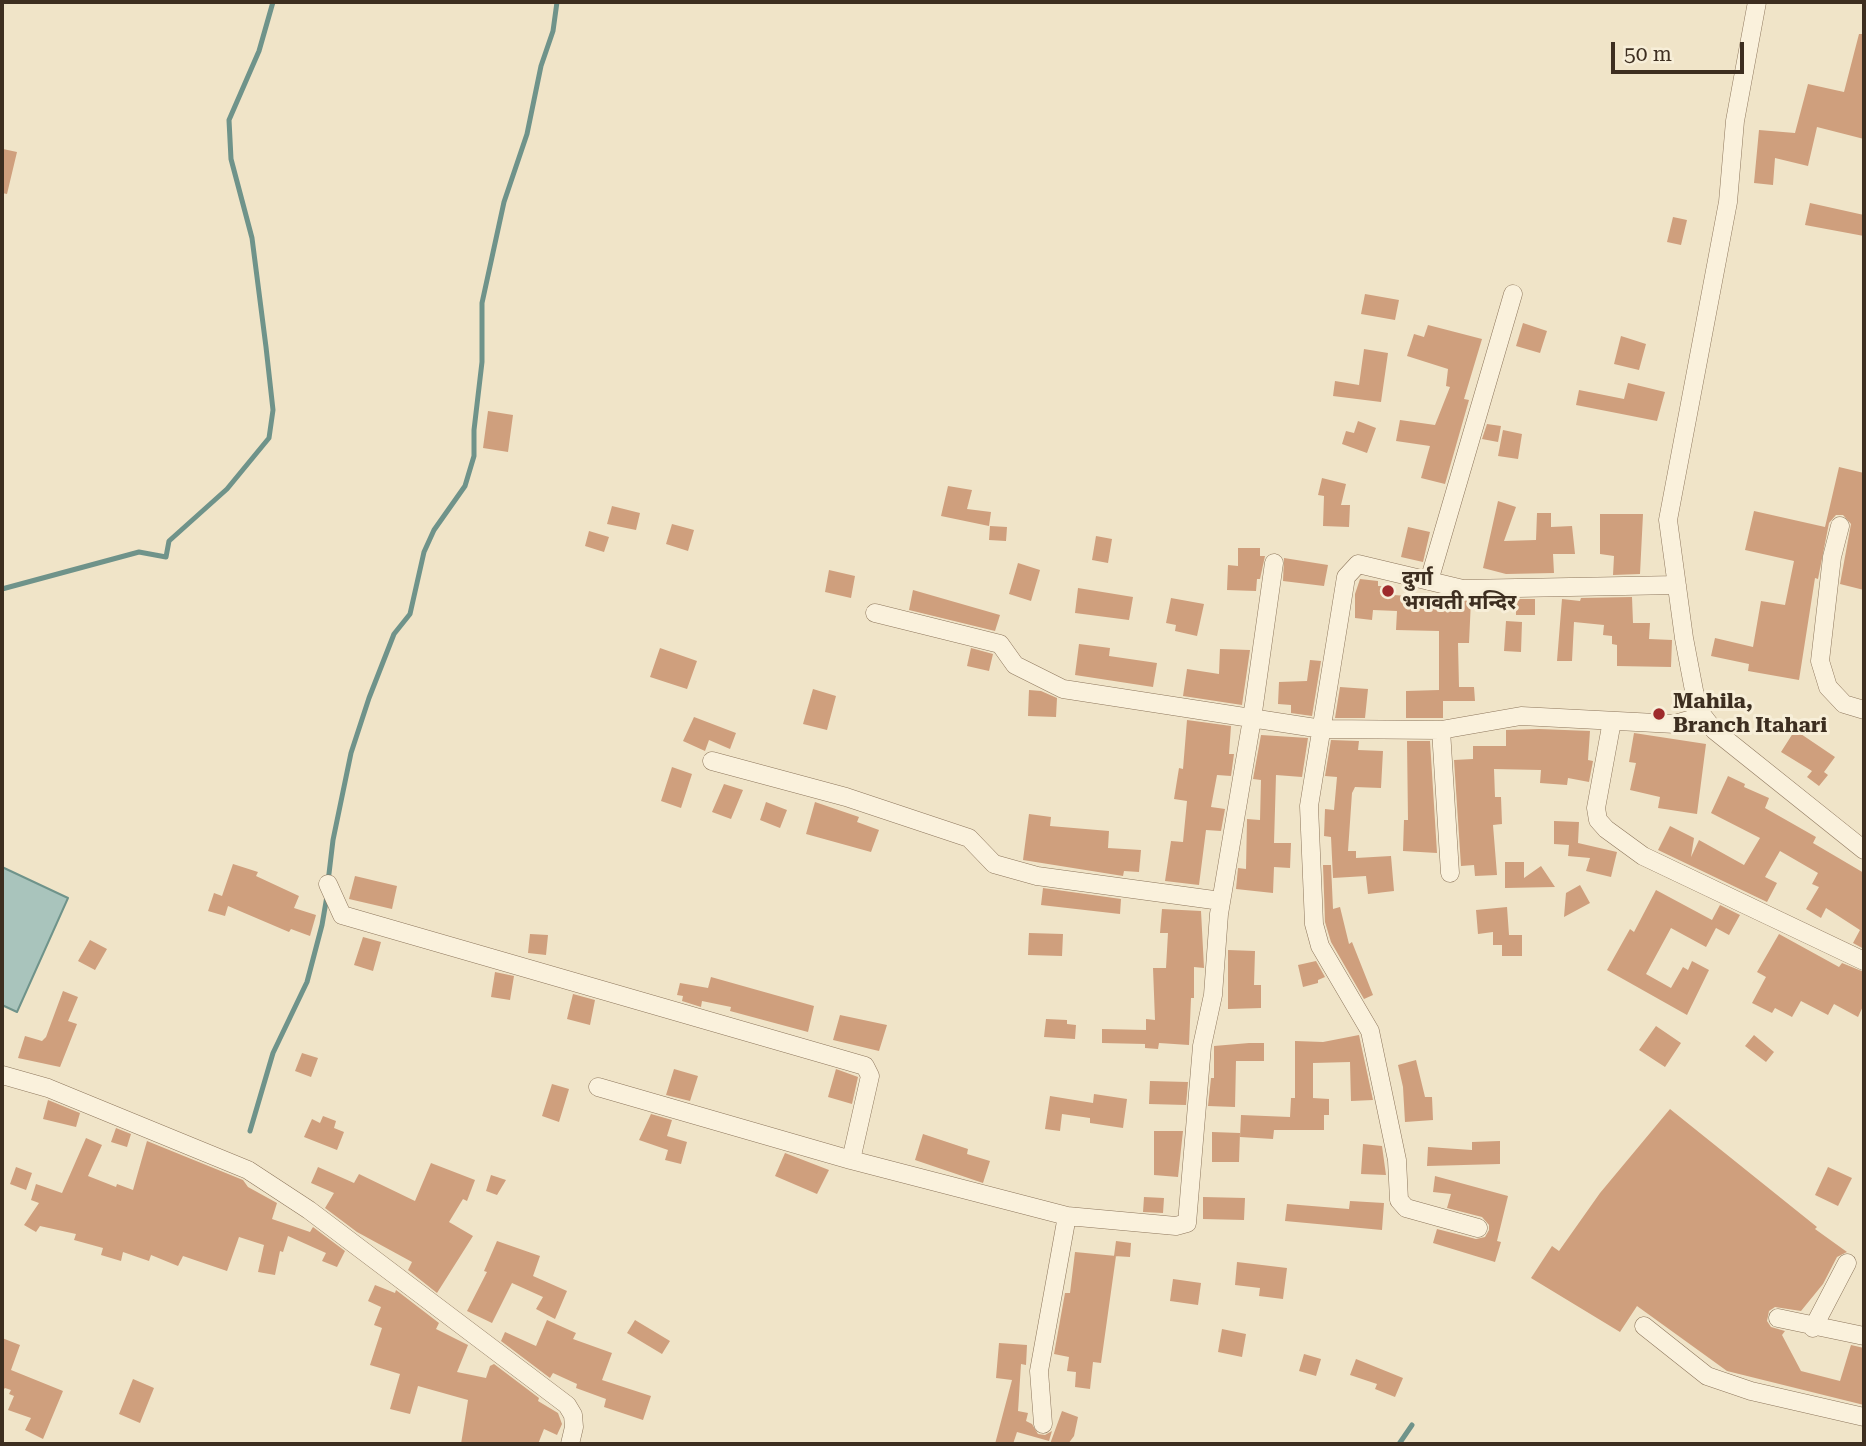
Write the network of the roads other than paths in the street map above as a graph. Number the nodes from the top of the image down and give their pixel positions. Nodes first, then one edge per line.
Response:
1 (1756, 2) edge
2 (1513, 294) dead end
3 (1840, 526) dead end
4 (1274, 563) dead end
5 (1429, 581) junction
6 (1677, 585) junction
7 (875, 612) dead end
8 (1864, 710) edge
9 (1703, 716) junction
10 (1252, 719) junction
11 (1612, 721) junction
12 (1322, 729) junction
13 (1441, 730) junction
14 (712, 761) dead end
15 (1864, 850) edge
16 (1450, 873) dead end
17 (328, 884) dead end
18 (1221, 901) junction
19 (1864, 961) edge
20 (2, 1075) edge
21 (597, 1087) dead end
22 (851, 1160) junction
23 (1067, 1216) junction
24 (1478, 1228) dead end
25 (1847, 1264) dead end
26 (1778, 1318) dead end
27 (1644, 1326) dead end
28 (1813, 1328) junction
29 (1864, 1336) edge
30 (1864, 1417) edge
31 (1043, 1424) dead end
32 (570, 1444) edge

1 - 6 street
2 - 5 street
3 - 8 street
4 - 10 street
5 - 6 street
5 - 12 street
6 - 9 street
7 - 10 street
9 - 11 street
9 - 15 street
10 - 12 street
10 - 18 street
11 - 13 street
11 - 19 street
12 - 13 street
12 - 24 street
13 - 16 street
14 - 18 street
17 - 22 street
18 - 23 street
20 - 32 street
21 - 22 street
22 - 23 street
23 - 31 street
25 - 28 street
26 - 28 street
27 - 30 street
28 - 29 street

